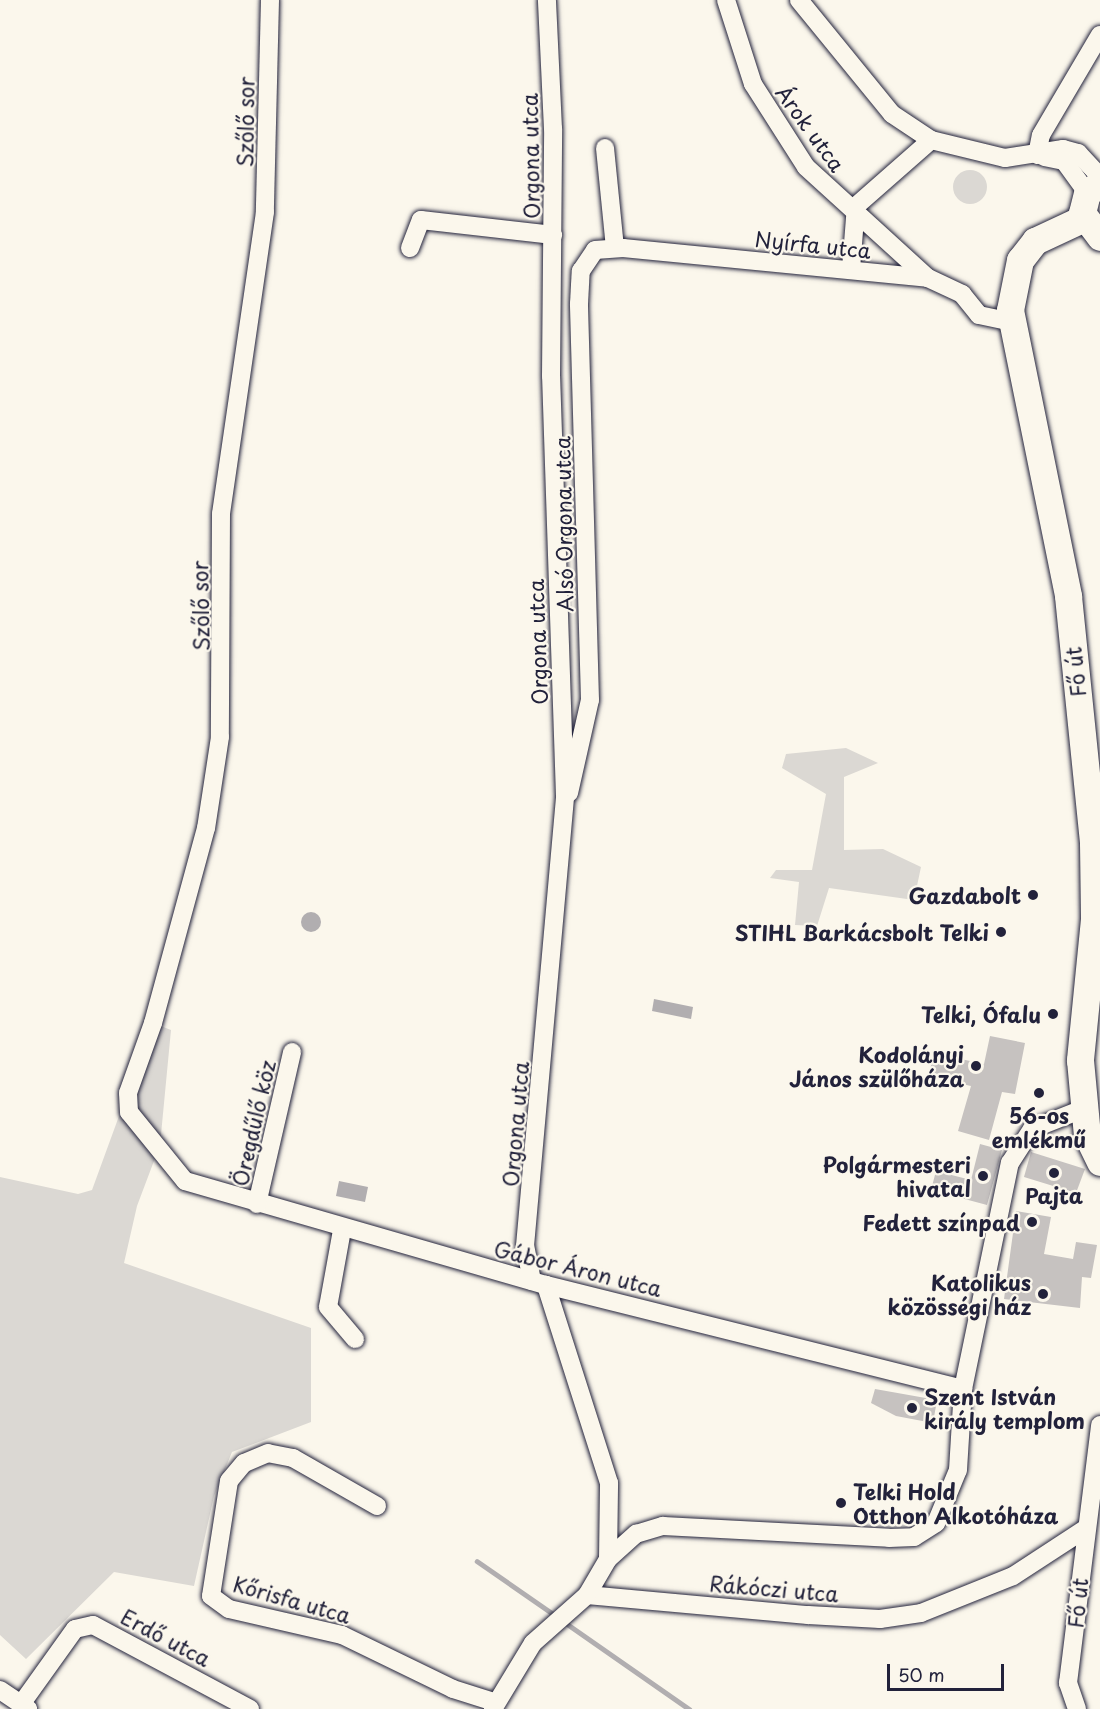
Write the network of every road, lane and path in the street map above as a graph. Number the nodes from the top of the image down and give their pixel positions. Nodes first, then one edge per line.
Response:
1 (270, 0) edge
2 (547, 0) edge
3 (726, 0) edge
4 (799, 0) edge
5 (1100, 35) edge
6 (931, 140) junction
7 (605, 148) dead end
8 (1037, 155) junction
9 (1094, 202) edge
10 (852, 214) junction
11 (554, 235) junction
12 (410, 248) dead end
13 (615, 248) junction
14 (595, 250) joint
15 (851, 269) junction
16 (928, 278) junction
17 (1013, 322) junction
18 (565, 796) junction
19 (1097, 919) edge
20 (292, 1052) dead end
21 (1083, 1109) junction
22 (1100, 1162) edge
23 (185, 1181) joint
24 (257, 1204) junction
25 (342, 1230) junction
26 (539, 1283) junction
27 (355, 1338) dead end
28 (963, 1389) junction
29 (1100, 1425) edge
30 (377, 1506) dead end
31 (1085, 1529) junction
32 (608, 1559) junction
33 (587, 1595) junction
34 (0, 1690) edge
35 (25, 1706) edge
36 (493, 1706) edge
37 (250, 1709) edge
38 (1077, 1709) edge

1 - 23 street, Szőlő sor
2 - 11 street, Orgona utca
3 - 10 street, Árok utca
4 - 6 street
5 - 8 street
6 - 8 street
6 - 10 street
7 - 13 street
8 - 9 street
9 - 17 main road, Fő út
10 - 15 street
10 - 16 street, Árok utca
11 - 12 street
11 - 18 street, Orgona utca
13 - 14 street, Nyírfa utca
13 - 15 street, Nyírfa utca
14 - 18 street, Alsó Orgona utca
15 - 16 street, Nyírfa utca
16 - 17 street, Nyírfa utca
17 - 19 main road, Fő út
18 - 26 street, Orgona utca
19 - 21 main road, Fő út
20 - 24 street, Öregdűlő köz
21 - 22 main road, Fő út
21 - 28 street
23 - 24 street, Gábor Áron utca
24 - 25 street, Gábor Áron utca
25 - 26 street, Gábor Áron utca
25 - 27 street
26 - 28 street, Gábor Áron utca
26 - 32 street, Orgona utca
28 - 32 street
29 - 31 street, Fő út
30 - 36 street, Kőrisfa utca
31 - 33 street, Rákóczi utca
31 - 38 street, Fő út
32 - 33 street
33 - 36 street
34 - 35 street
35 - 37 street, Erdő utca

